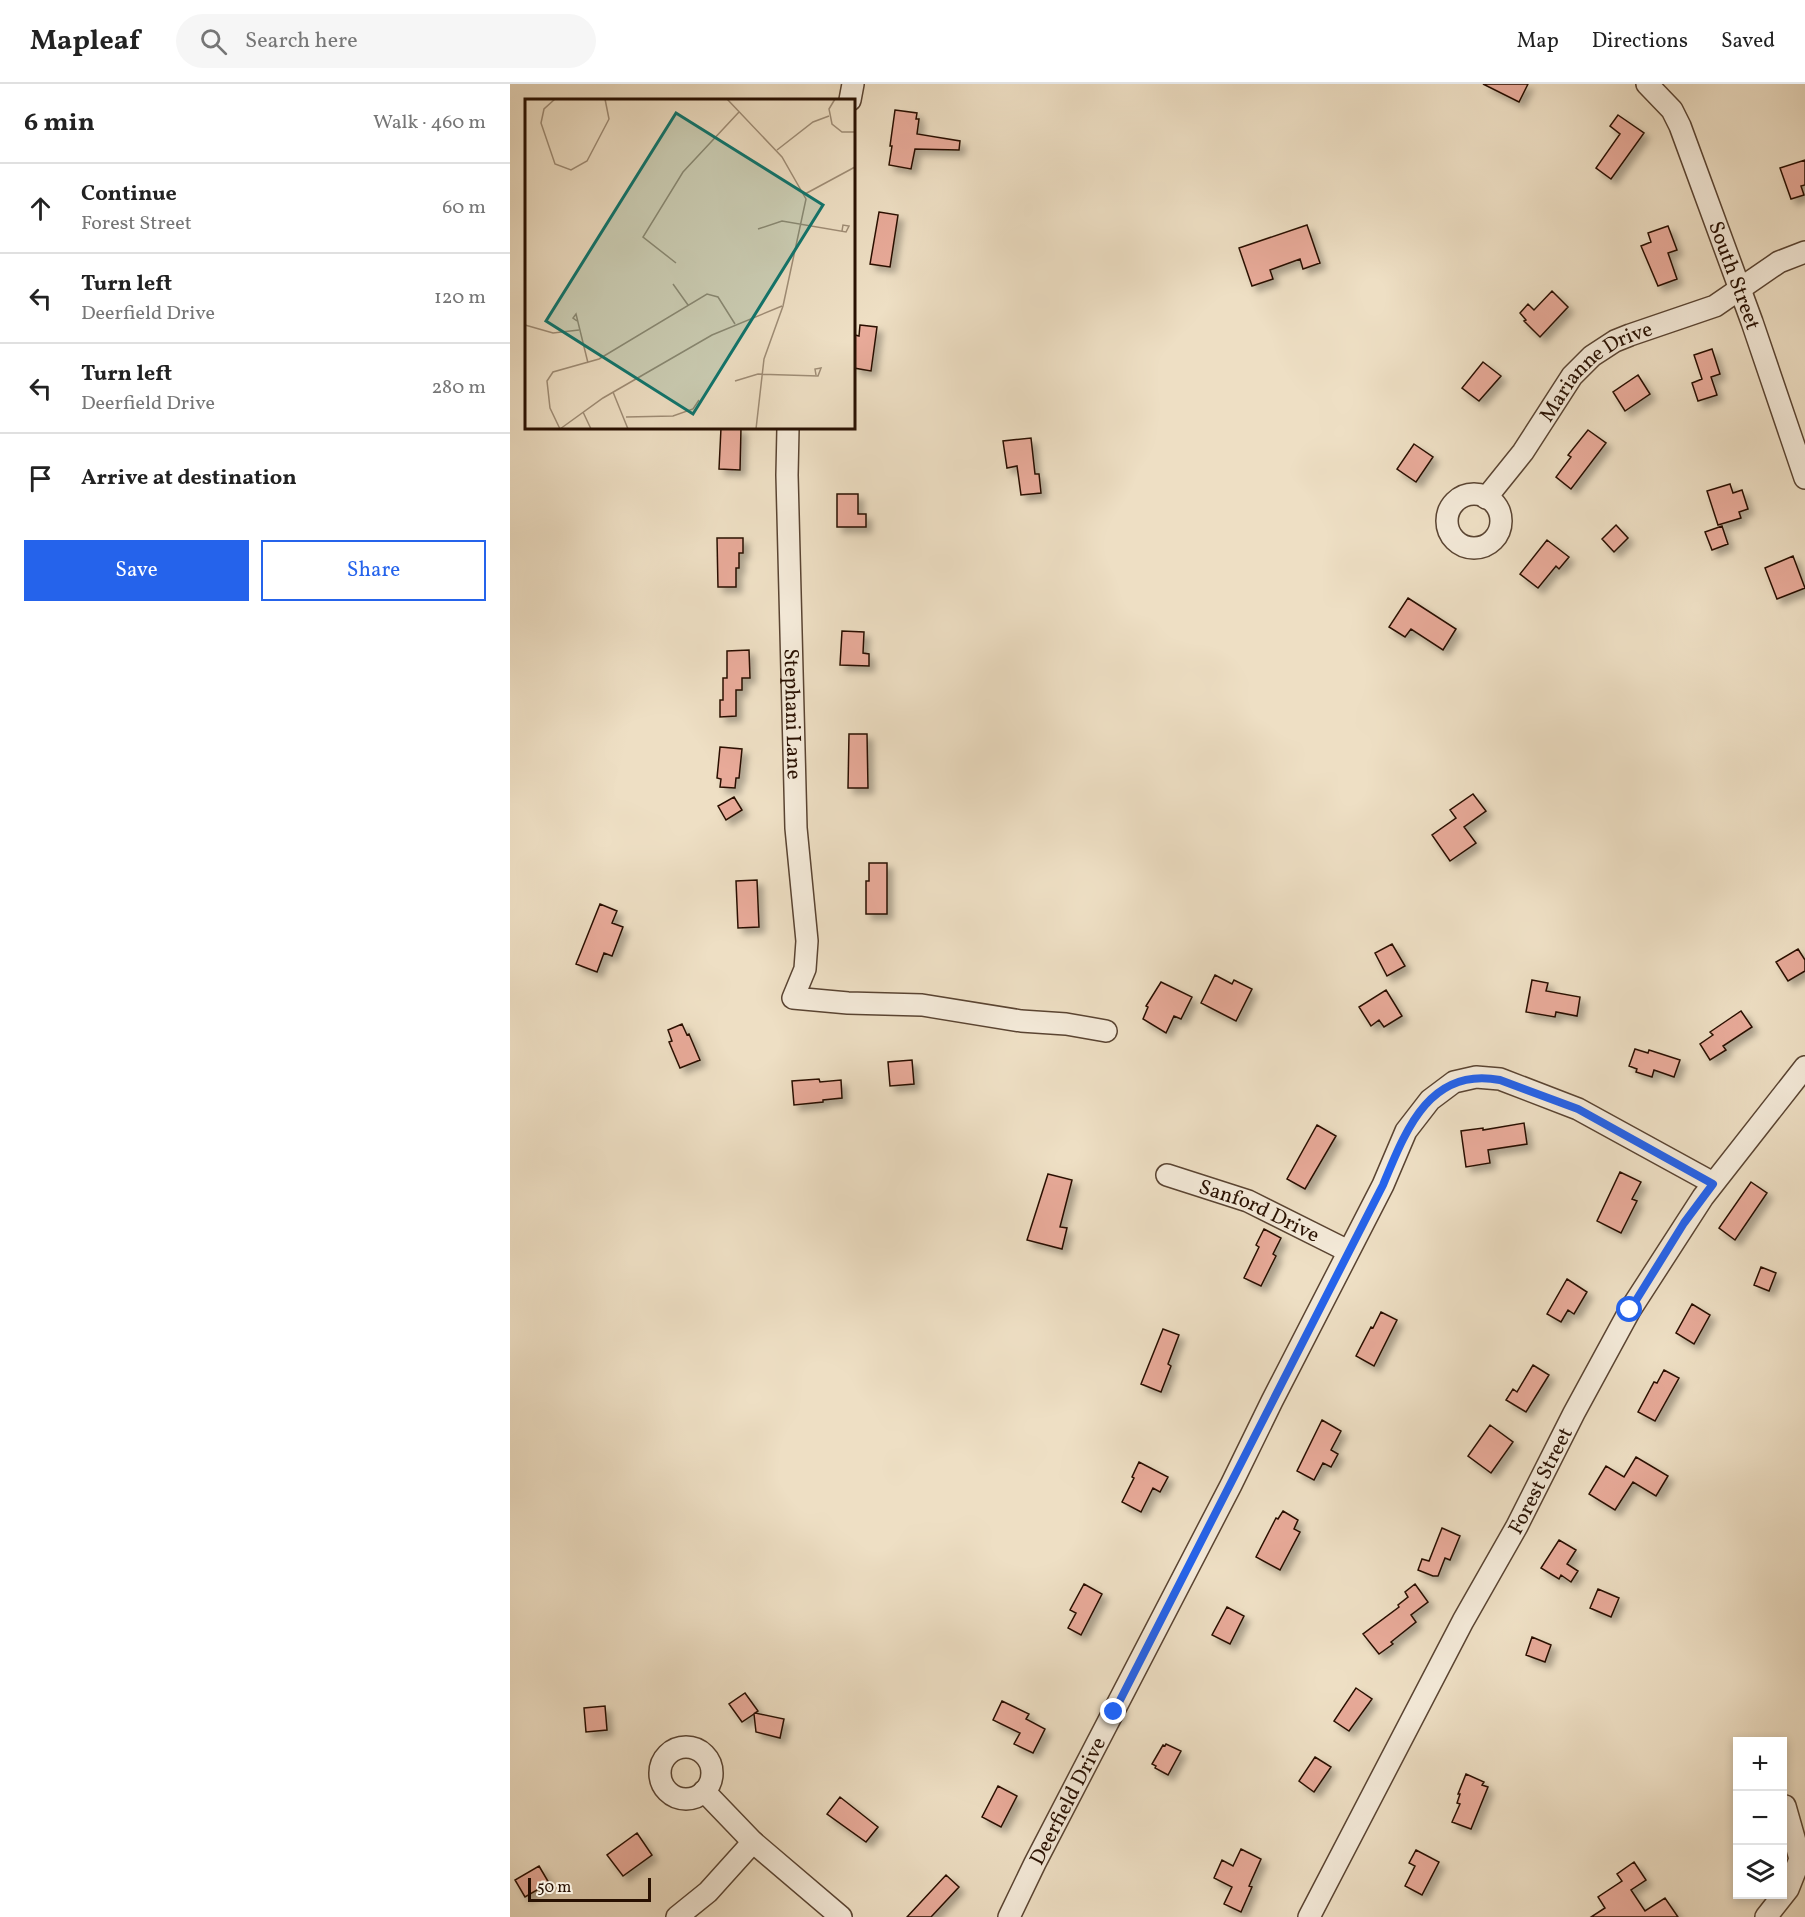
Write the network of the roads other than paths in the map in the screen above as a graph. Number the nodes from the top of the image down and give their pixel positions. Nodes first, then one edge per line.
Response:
1 (853, 84) edge
2 (1648, 84) edge
3 (850, 99) edge
4 (1805, 252) edge
5 (1740, 289) junction
6 (788, 429) edge
7 (1805, 478) edge
8 (1486, 498) dead end
9 (1106, 1031) dead end
10 (1805, 1067) edge
11 (1167, 1175) dead end
12 (1713, 1184) junction
13 (1348, 1251) junction
14 (704, 1791) dead end
15 (1787, 1813) edge
16 (753, 1842) junction
17 (677, 1917) edge
18 (841, 1917) edge
19 (1009, 1917) edge
20 (1309, 1917) edge
21 (1766, 1917) edge

1 - 3 street
2 - 5 street, South Street
4 - 5 street, Marianne Drive
5 - 7 street, South Street
5 - 8 street, Marianne Drive
6 - 9 street, Stephani Lane
10 - 12 street, Forest Street
11 - 13 street, Sanford Drive
12 - 13 street, Deerfield Drive
12 - 20 street, Forest Street
13 - 19 street, Deerfield Drive
14 - 16 street
15 - 21 street
16 - 17 street
16 - 18 street

